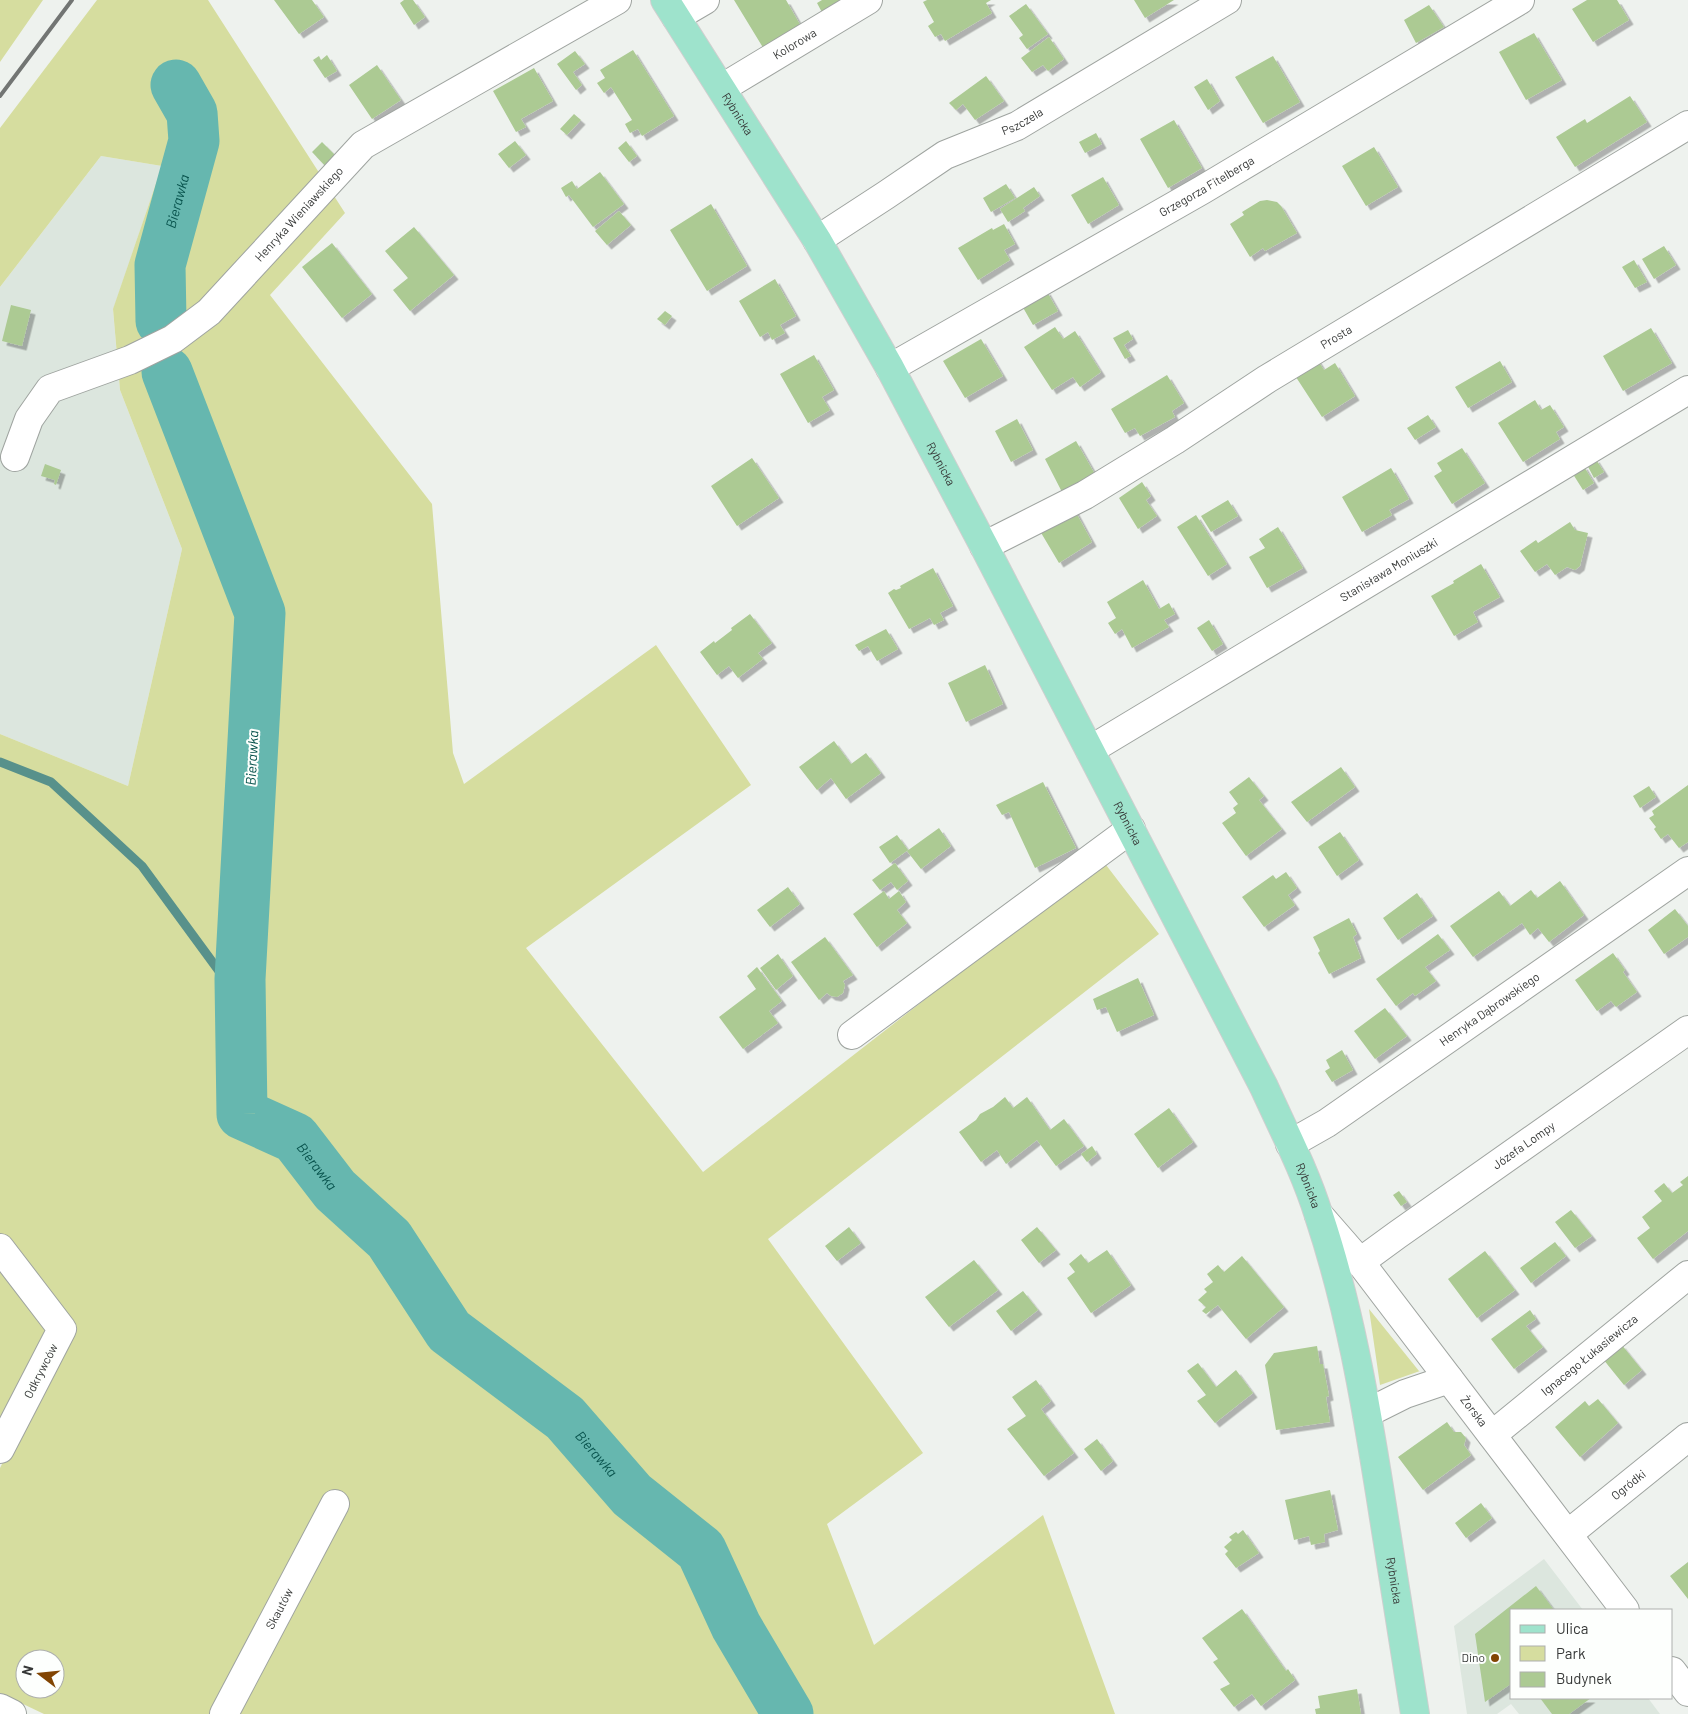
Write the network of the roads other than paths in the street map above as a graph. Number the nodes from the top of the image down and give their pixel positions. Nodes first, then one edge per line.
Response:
1 (617, 0) edge
2 (704, 0) edge
3 (868, 0) edge
4 (1227, 0) edge
5 (1520, 0) edge
6 (670, 9) edge
7 (722, 88) junction
8 (1688, 125) edge
9 (817, 240) junction
10 (890, 368) junction
11 (1688, 390) edge
12 (14, 457) dead end
13 (984, 546) junction
14 (1090, 750) junction
15 (1131, 829) junction
16 (1688, 871) edge
17 (1688, 1030) edge
18 (852, 1035) dead end
19 (1290, 1144) junction
20 (1319, 1215) junction
21 (0, 1248) edge
22 (1360, 1262) junction
23 (1688, 1275) edge
24 (1449, 1379) junction
25 (1367, 1413) junction
26 (1492, 1435) junction
27 (1688, 1437) edge
28 (0, 1450) edge
29 (335, 1504) dead end
30 (1568, 1534) junction
31 (1624, 1609) edge
32 (1673, 1672) edge
33 (1688, 1692) edge
34 (0, 1708) edge
35 (12, 1714) edge
36 (224, 1714) edge
37 (1415, 1714) edge

1 - 12 street, Henryka Wieniawskiego
2 - 6 street
3 - 7 street, Kolorowa
4 - 9 street, Pszczela
5 - 10 street, Grzegorza Fitelberga
6 - 7 main road, Rybnicka
7 - 9 main road, Rybnicka
8 - 13 street, Prosta
9 - 10 main road, Rybnicka
10 - 13 main road, Rybnicka
11 - 14 street, Stanisława Moniuszki
13 - 14 main road, Rybnicka
14 - 15 main road, Rybnicka
15 - 18 street
15 - 19 main road, Rybnicka
16 - 19 street, Henryka Dąbrowskiego
17 - 22 street, Józefa Lompy
19 - 20 main road, Rybnicka
20 - 22 street, Żorska
20 - 25 main road, Rybnicka
21 - 28 street, Odkrywców
22 - 24 street, Żorska
23 - 26 street, Ignacego Łukasiewicza
24 - 25 street
24 - 26 street, Żorska
25 - 37 main road, Rybnicka
26 - 30 street, Żorska
27 - 30 street, Ogródki
29 - 36 street, Skautów
30 - 31 street, Żorska
32 - 33 street
34 - 35 street

